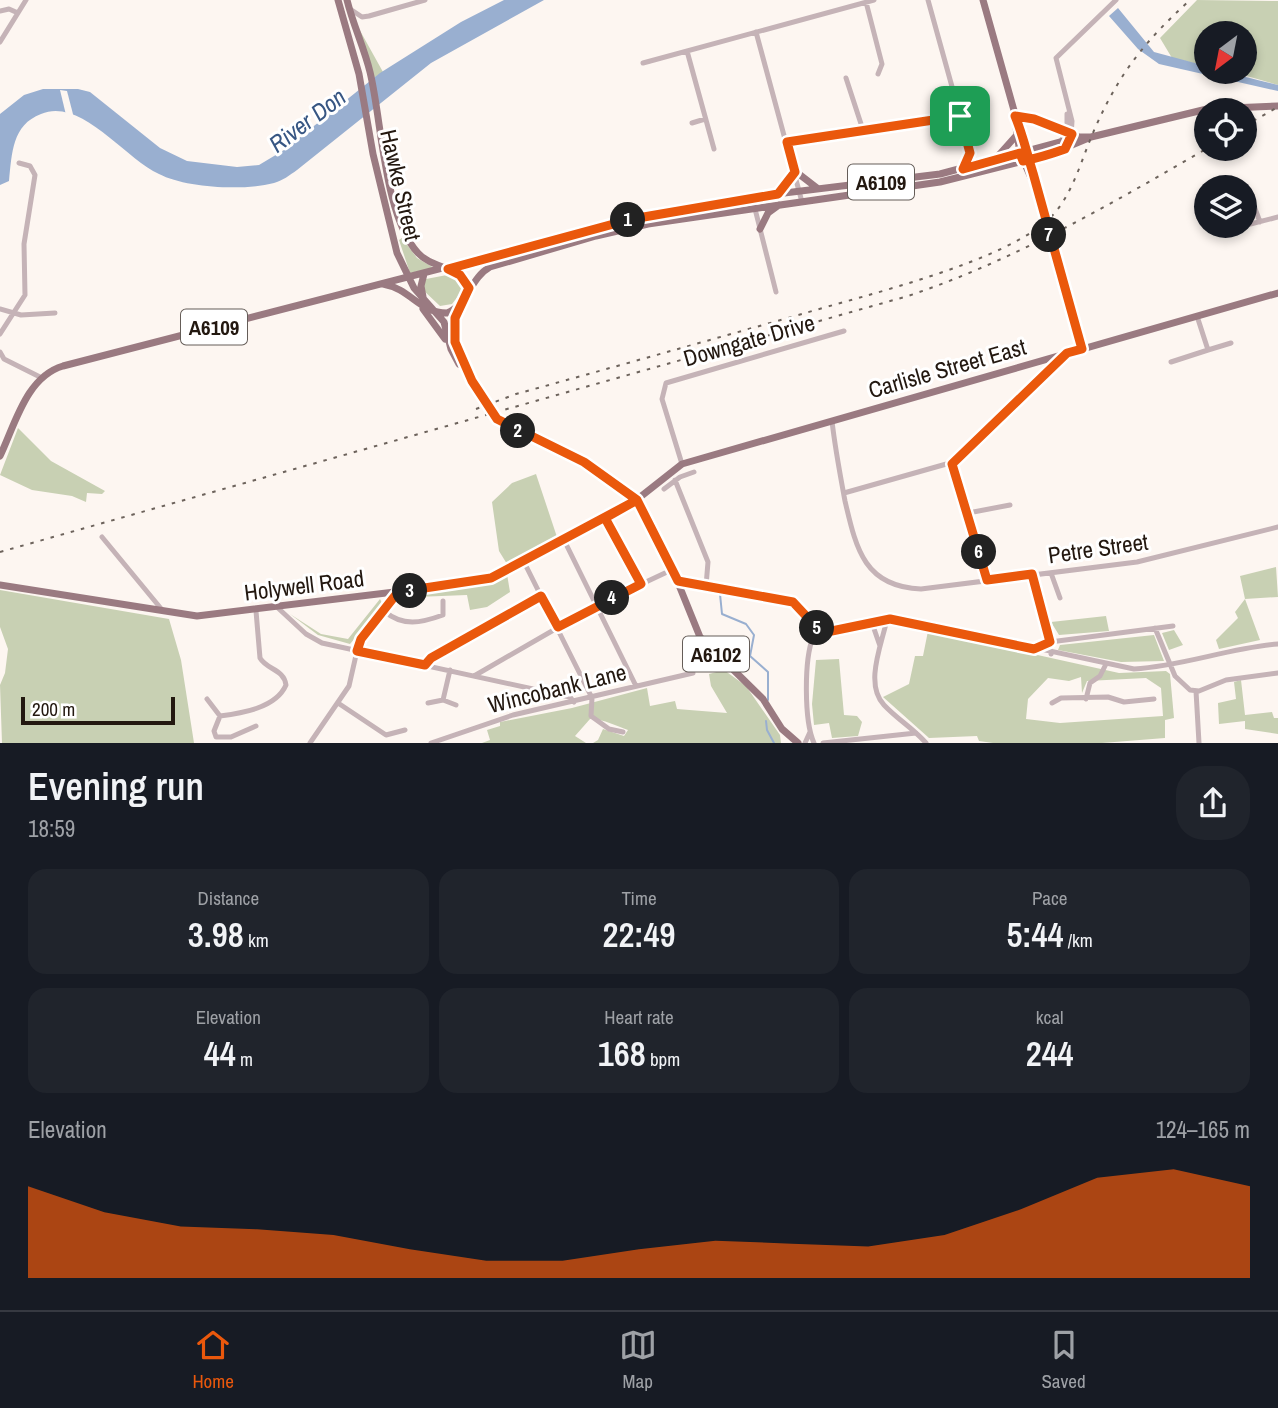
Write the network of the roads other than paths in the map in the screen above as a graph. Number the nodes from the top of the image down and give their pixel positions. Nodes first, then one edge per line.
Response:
1 (26, 0) edge
2 (338, 0) edge
3 (347, 0) edge
4 (425, 0) edge
5 (874, 0) edge
6 (928, 0) edge
7 (983, 0) edge
8 (1116, 0) edge
9 (866, 2) junction
10 (349, 9) junction
11 (0, 11) edge
12 (18, 13) junction
13 (756, 32) junction
14 (0, 42) edge
15 (687, 51) junction
16 (643, 63) dead end
17 (878, 74) dead end
18 (846, 78) dead end
19 (1278, 106) edge
20 (960, 116) junction
21 (1015, 116) junction
22 (705, 119) junction
23 (692, 122) dead end
24 (863, 130) junction
25 (1072, 135) junction
26 (1015, 136) junction
27 (1091, 137) junction
28 (787, 142) junction
29 (1063, 145) junction
30 (714, 149) dead end
31 (1048, 155) junction
32 (1025, 156) junction
33 (993, 160) junction
34 (19, 163) dead end
35 (963, 169) junction
36 (795, 172) junction
37 (1033, 175) junction
38 (1034, 185) junction
39 (817, 189) junction
40 (799, 191) junction
41 (778, 194) junction
42 (752, 197) junction
43 (802, 202) junction
44 (780, 205) junction
45 (754, 208) junction
46 (1257, 214) edge
47 (1278, 217) edge
48 (1260, 222) junction
49 (1257, 223) edge
50 (760, 229) junction
51 (448, 269) junction
52 (424, 274) junction
53 (408, 277) junction
54 (382, 284) junction
55 (468, 292) junction
56 (776, 292) dead end
57 (1278, 293) edge
58 (422, 302) junction
59 (462, 303) junction
60 (0, 309) edge
61 (15, 312) junction
62 (55, 313) dead end
63 (438, 313) junction
64 (1197, 316) junction
65 (844, 331) dead end
66 (0, 334) edge
67 (1231, 343) dead end
68 (451, 349) junction
69 (1082, 349) junction
70 (1208, 350) junction
71 (0, 352) edge
72 (1067, 353) junction
73 (2, 360) edge
74 (1171, 362) dead end
75 (40, 377) junction
76 (472, 381) junction
77 (832, 421) junction
78 (1, 452) edge
79 (682, 464) junction
80 (952, 464) junction
81 (694, 472) dead end
82 (675, 480) junction
83 (664, 489) dead end
84 (844, 493) junction
85 (637, 500) junction
86 (1010, 505) dead end
87 (968, 513) junction
88 (605, 518) junction
89 (1278, 527) edge
90 (102, 537) dead end
91 (564, 540) junction
92 (524, 562) junction
93 (665, 573) dead end
94 (1051, 573) junction
95 (1032, 574) junction
96 (987, 580) junction
97 (678, 581) junction
98 (641, 584) junction
99 (0, 585) edge
100 (706, 586) junction
101 (398, 592) junction
102 (541, 596) junction
103 (1060, 598) dead end
104 (443, 601) dead end
105 (597, 605) junction
106 (278, 608) junction
107 (256, 611) junction
108 (384, 611) junction
109 (165, 613) junction
110 (887, 619) junction
111 (872, 623) junction
112 (1173, 626) dead end
113 (558, 627) junction
114 (1156, 628) junction
115 (822, 633) junction
116 (1050, 642) junction
117 (1278, 644) edge
118 (880, 646) junction
119 (1034, 649) junction
120 (357, 651) junction
121 (1051, 654) junction
122 (1106, 664) junction
123 (425, 665) junction
124 (1171, 665) junction
125 (450, 670) junction
126 (693, 673) dead end
127 (1278, 673) edge
128 (474, 676) junction
129 (636, 686) junction
130 (1196, 691) junction
131 (592, 698) junction
132 (218, 699) dead end
133 (1086, 699) junction
134 (1154, 699) dead end
135 (443, 700) junction
136 (574, 702) junction
137 (338, 703) junction
138 (428, 703) dead end
139 (1052, 703) dead end
140 (456, 705) dead end
141 (220, 716) junction
142 (405, 730) dead end
143 (623, 732) dead end
144 (810, 732) junction
145 (916, 733) junction
146 (251, 738) dead end
147 (310, 743) edge
148 (431, 743) edge
149 (798, 743) edge
150 (805, 743) edge
151 (814, 743) edge
152 (824, 743) edge
153 (926, 743) edge
154 (1199, 743) edge

1 - 12 street
2 - 53 main road, Hawke Street
3 - 10 main road, Hawke Street
4 - 10 street
5 - 9 street
6 - 20 street
7 - 21 main road
8 - 25 street
9 - 13 street
9 - 17 street
10 - 51 main road, Hawke Street
11 - 12 street
12 - 14 street
13 - 15 street
13 - 28 street
15 - 16 street
15 - 22 street
18 - 24 street
19 - 27 main road, A6109
20 - 24 street
20 - 35 street
21 - 25 main road
21 - 26 main road
21 - 32 main road
22 - 23 street
22 - 30 street
24 - 28 street
25 - 27 main road, A6109
25 - 29 main road, A6109
26 - 32 main road
26 - 33 main road
27 - 29 main road, A6109
28 - 36 street
29 - 31 main road, A6109
29 - 32 main road, A6109
31 - 32 main road, A6109
31 - 37 main road
32 - 33 main road, A6109
32 - 37 main road
32 - 38 main road
32 - 43 main road, A6109
33 - 35 main road, A6109
34 - 61 street
35 - 39 main road, A6109
36 - 39 main road
36 - 40 street
36 - 41 main road
37 - 38 main road
38 - 69 main road
39 - 40 main road, A6109
40 - 41 main road, A6109
40 - 43 street
41 - 42 main road, A6109
42 - 45 street
42 - 51 main road, A6109
43 - 44 main road, A6109
44 - 45 main road, A6109
44 - 50 main road
45 - 50 street
45 - 55 main road, A6109
46 - 48 street
47 - 48 street
48 - 49 street
50 - 56 street
51 - 52 main road
51 - 55 main road
52 - 53 main road
52 - 58 main road
53 - 54 main road
53 - 58 main road, Hawke Street
54 - 58 main road
54 - 75 main road, A6109
55 - 59 main road
57 - 64 main road, Carlisle Street East
58 - 63 main road
58 - 68 main road, Hawke Street
59 - 63 main road
59 - 76 main road, A6102
60 - 61 street
61 - 62 street
61 - 66 street
63 - 68 main road, A6102
64 - 69 main road, Carlisle Street East
64 - 70 street
65 - 79 street, Downgate Drive
67 - 70 street
68 - 76 main road, A6102
69 - 72 main road, Carlisle Street East
70 - 74 street
71 - 73 street
72 - 77 main road, Carlisle Street East
72 - 80 street
73 - 75 street
75 - 78 main road
76 - 85 main road, A6102
77 - 79 main road, Carlisle Street East
77 - 84 street, Petre Street
79 - 85 main road, Carlisle Street East
80 - 84 street
80 - 87 street
81 - 82 street
82 - 83 street
82 - 100 street
84 - 96 street, Petre Street
85 - 88 main road, Holywell Road
85 - 97 main road, A6102
86 - 87 street
87 - 96 street
88 - 91 main road, Holywell Road
88 - 98 street
89 - 94 street, Petre Street
90 - 109 street
91 - 92 main road, Holywell Road
91 - 105 street
92 - 101 main road, Holywell Road
92 - 102 street
93 - 98 street
94 - 95 street, Petre Street
94 - 103 street
95 - 96 street, Petre Street
95 - 116 street
97 - 100 street
97 - 149 main road, A6102
98 - 105 street
99 - 109 main road, Holywell Road
100 - 115 street
101 - 106 main road, Holywell Road
101 - 108 street
102 - 113 street
102 - 123 street
104 - 108 street
105 - 113 street
105 - 129 street
106 - 107 main road, Holywell Road
106 - 120 street
107 - 109 main road, Holywell Road
107 - 141 street
108 - 120 street
110 - 111 street
110 - 118 street
110 - 119 street
111 - 115 street
111 - 118 street
112 - 114 street
113 - 128 street
113 - 131 street
114 - 116 street
114 - 124 street
115 - 144 street
116 - 119 street
116 - 121 street
117 - 124 street
118 - 145 street
119 - 121 street
120 - 123 street
120 - 137 street
121 - 122 street
122 - 124 street
122 - 133 street
123 - 125 street
124 - 130 street
125 - 128 street
125 - 135 street
126 - 129 street, Wincobank Lane
127 - 130 street
128 - 136 street
129 - 131 street, Wincobank Lane
130 - 154 street
131 - 136 street, Wincobank Lane
131 - 143 street
132 - 141 street
133 - 134 street
133 - 139 street
135 - 138 street
135 - 140 street
136 - 148 street, Wincobank Lane
137 - 142 street
137 - 147 street
141 - 146 street
144 - 150 street
144 - 151 street
145 - 152 street
145 - 153 street

